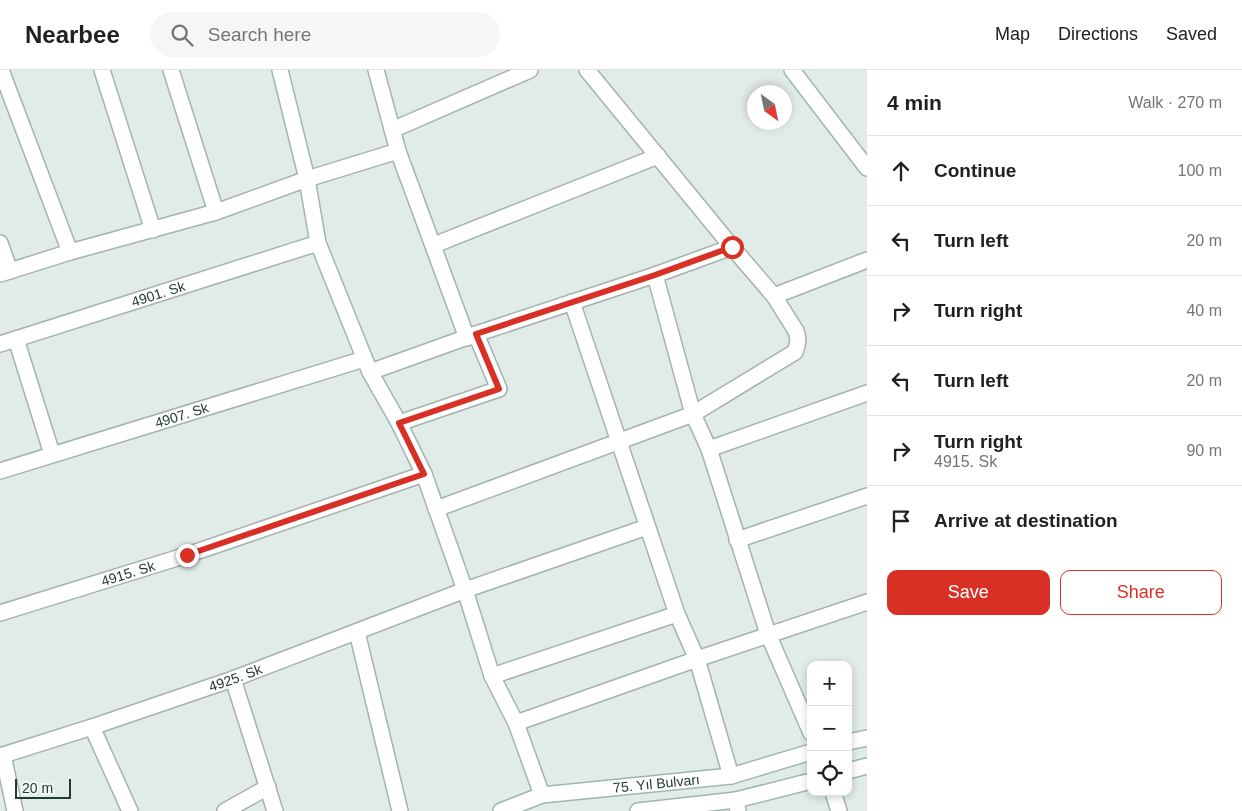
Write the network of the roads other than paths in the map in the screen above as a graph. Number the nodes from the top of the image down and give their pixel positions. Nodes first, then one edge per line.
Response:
1 (1, 70) edge
2 (102, 70) edge
3 (170, 70) edge
4 (280, 70) edge
5 (376, 70) edge
6 (530, 70) edge
7 (587, 70) edge
8 (792, 70) edge
9 (392, 130) junction
10 (398, 151) junction
11 (658, 156) junction
12 (867, 168) edge
13 (306, 179) junction
14 (216, 212) junction
15 (153, 230) junction
16 (0, 243) edge
17 (318, 243) junction
18 (434, 245) junction
19 (732, 247) junction
20 (70, 252) junction
21 (867, 260) edge
22 (5, 273) edge
23 (655, 275) junction
24 (774, 296) junction
25 (572, 302) junction
26 (472, 336) junction
27 (16, 339) junction
28 (0, 344) edge
29 (367, 366) junction
30 (867, 394) edge
31 (694, 414) junction
32 (399, 423) junction
33 (618, 442) junction
34 (709, 449) junction
35 (52, 454) junction
36 (0, 470) edge
37 (424, 474) junction
38 (867, 496) edge
39 (436, 508) junction
40 (647, 527) junction
41 (737, 540) junction
42 (465, 590) junction
43 (867, 602) edge
44 (0, 613) edge
45 (677, 614) junction
46 (357, 632) junction
47 (768, 634) junction
48 (696, 659) junction
49 (492, 676) junction
50 (233, 679) junction
51 (516, 723) junction
52 (807, 724) edge
53 (92, 727) junction
54 (867, 738) edge
55 (852, 741) edge
56 (807, 753) edge
57 (1, 755) edge
58 (867, 766) edge
59 (852, 770) edge
60 (731, 776) junction
61 (807, 782) edge
62 (268, 787) junction
63 (542, 795) junction
64 (834, 796) edge
65 (737, 806) edge
66 (15, 811) edge
67 (130, 811) edge
68 (225, 811) edge
69 (276, 811) edge
70 (400, 811) edge
71 (501, 811) edge
72 (638, 811) edge
73 (839, 811) edge

1 - 20 street
2 - 15 street
3 - 14 street
4 - 13 street
5 - 9 street
6 - 9 street
7 - 11 street
8 - 12 street
9 - 10 street
10 - 13 street
10 - 18 street
11 - 18 street
11 - 19 street
13 - 14 street
13 - 17 street
14 - 15 street
15 - 20 street
16 - 22 street
17 - 27 street, 4901. Sk
17 - 29 street
18 - 26 street
19 - 23 street, 4907. Sk
19 - 24 street
20 - 22 street
21 - 24 street
23 - 25 street, 4907. Sk
23 - 31 street
24 - 31 street
25 - 26 street, 4907. Sk
25 - 33 street
26 - 29 street, 4907. Sk
26 - 32 street
27 - 28 street, 4901. Sk
27 - 35 street
29 - 32 street
29 - 35 street, 4907. Sk
30 - 34 street
31 - 33 street
31 - 34 street
32 - 37 street
33 - 39 street
33 - 40 street
34 - 41 street
35 - 36 street, 4907. Sk
37 - 39 street
37 - 44 street, 4915. Sk
38 - 41 street
39 - 42 street
40 - 42 street, 4925. Sk
40 - 45 street
41 - 47 street
42 - 46 street, 4925. Sk
42 - 49 street
43 - 47 street
45 - 48 street
45 - 49 street
46 - 50 street, 4925. Sk
46 - 70 street
47 - 48 street
47 - 52 street
48 - 51 street
48 - 60 street
49 - 51 street
50 - 53 street, 4925. Sk
50 - 62 street
51 - 63 street
53 - 57 street, 4925. Sk
53 - 67 street
54 - 55 street
56 - 60 street, 75. Yıl Bulvarı
57 - 66 street
58 - 59 street
60 - 63 street, 75. Yıl Bulvarı
61 - 65 street, 75. Yıl Bulvarı
62 - 68 street
62 - 69 street
63 - 71 street, 75. Yıl Bulvarı
64 - 73 street
65 - 72 street, 75. Yıl Bulvarı

